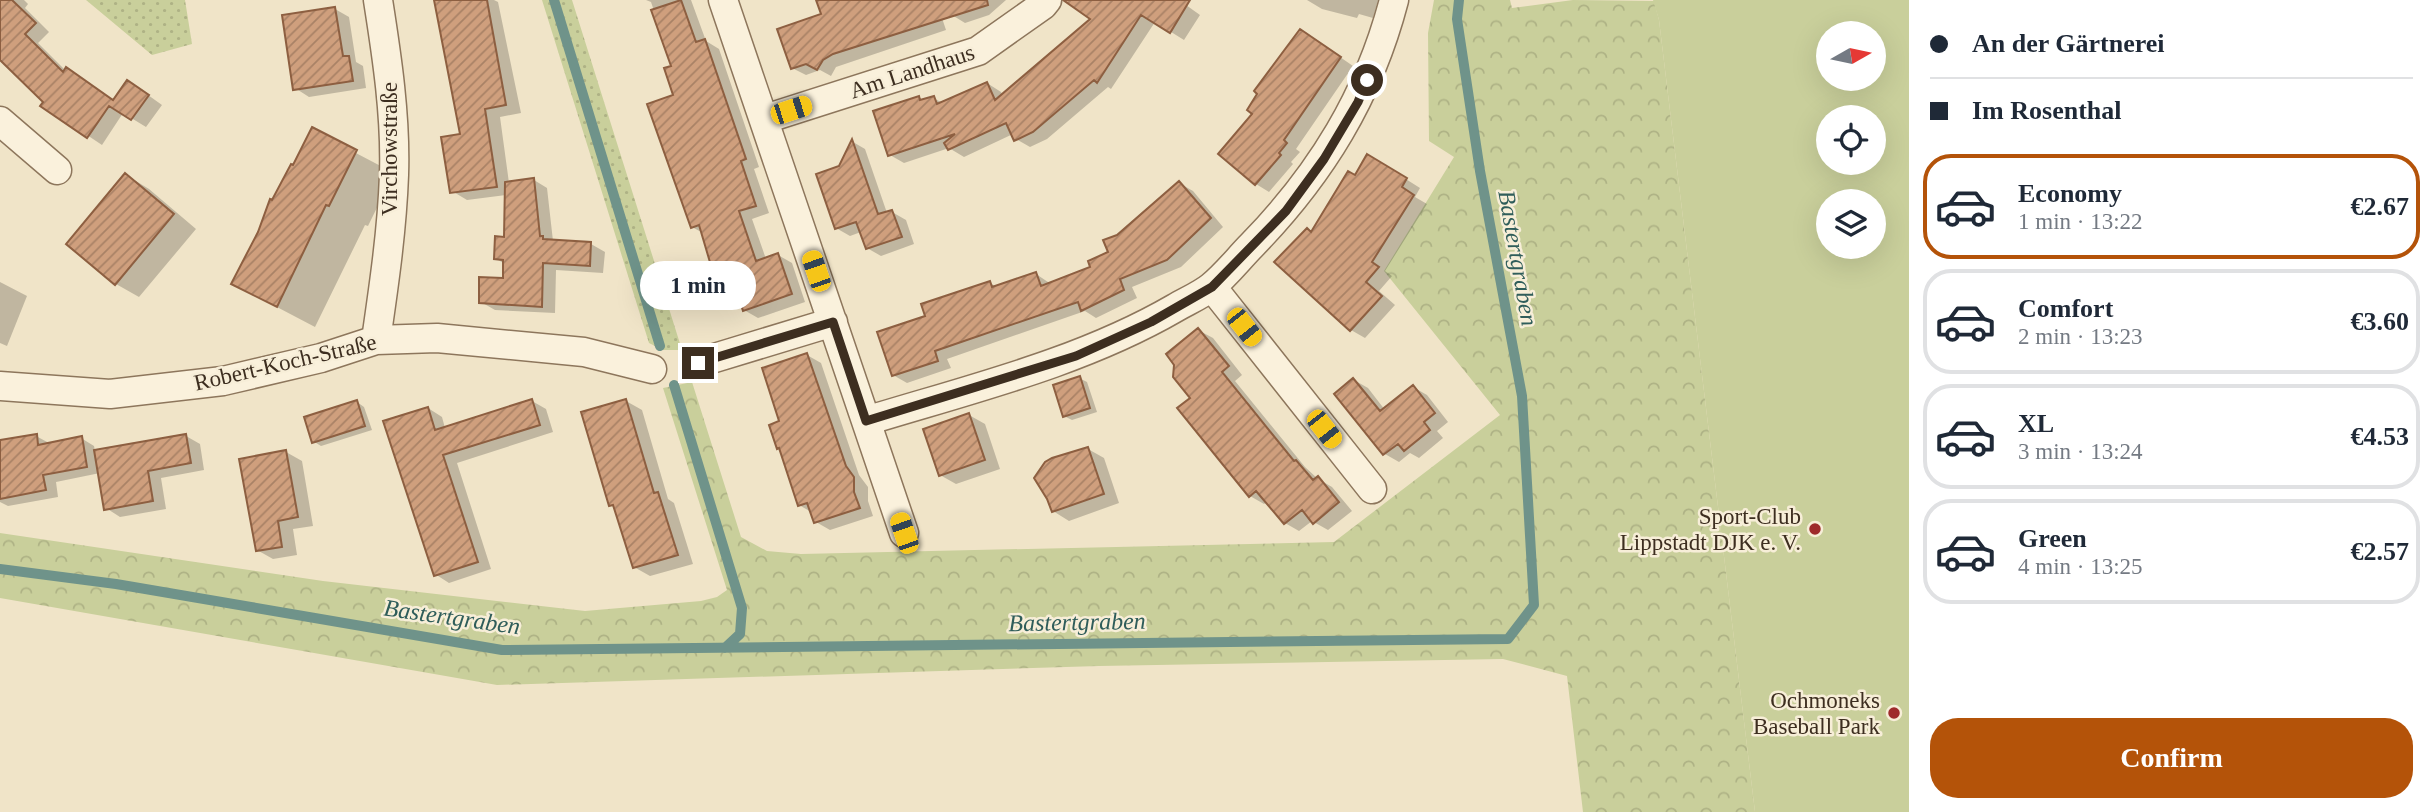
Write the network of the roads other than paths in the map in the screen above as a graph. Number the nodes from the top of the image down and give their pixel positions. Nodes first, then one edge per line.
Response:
1 (378, 0) edge
2 (723, 0) edge
3 (1047, 0) edge
4 (1394, 0) edge
5 (765, 119) junction
6 (0, 121) edge
7 (57, 170) dead end
8 (1212, 287) junction
9 (833, 322) junction
10 (376, 340) junction
11 (698, 363) dead end
12 (652, 369) dead end
13 (0, 386) edge
14 (866, 421) junction
15 (1372, 489) dead end
16 (904, 533) dead end

1 - 10 street, Virchowstraße
2 - 5 street
3 - 5 street, Am Landhaus
4 - 8 street
5 - 9 street
6 - 7 street
8 - 14 street
8 - 15 street
9 - 11 street
9 - 14 street
10 - 12 street, Robert-Koch-Straße
10 - 13 street, Robert-Koch-Straße
14 - 16 street

